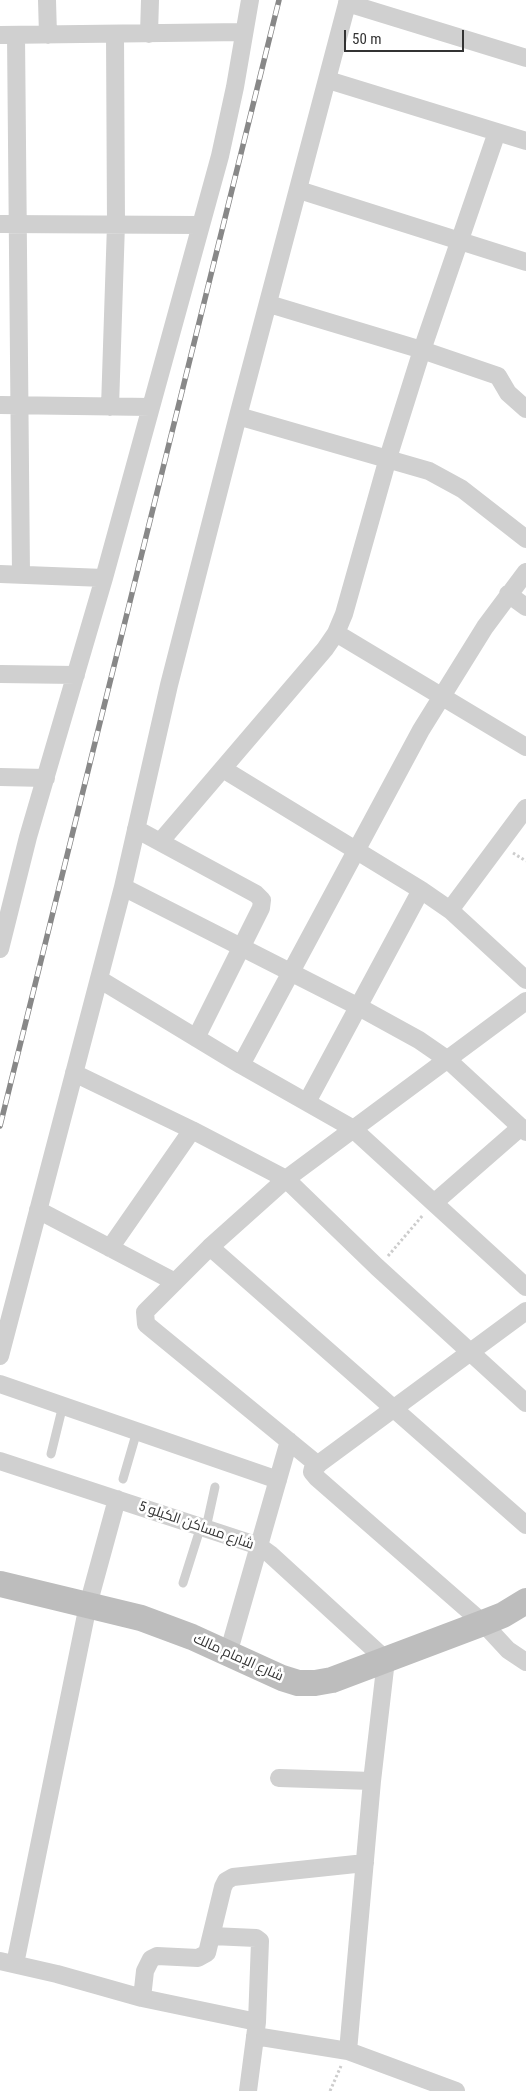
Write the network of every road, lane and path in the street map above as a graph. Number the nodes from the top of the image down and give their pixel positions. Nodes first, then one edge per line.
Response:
1 (47, 0) edge
2 (150, 0) edge
3 (250, 0) edge
4 (348, 1) edge
5 (244, 32) junction
6 (115, 34) junction
7 (149, 34) junction
8 (8, 35) edge
9 (48, 35) junction
10 (526, 58) edge
11 (328, 80) junction
12 (497, 132) junction
13 (526, 141) edge
14 (299, 190) junction
15 (9, 224) edge
16 (116, 224) junction
17 (200, 225) junction
18 (461, 240) junction
19 (526, 262) edge
20 (269, 304) junction
21 (422, 350) junction
22 (0, 405) edge
23 (20, 406) junction
24 (110, 406) junction
25 (151, 407) junction
26 (526, 409) edge
27 (238, 416) junction
28 (388, 458) junction
29 (526, 539) edge
30 (526, 572) edge
31 (0, 574) edge
32 (21, 574) junction
33 (104, 578) junction
34 (508, 594) junction
35 (526, 607) edge
36 (336, 633) junction
37 (0, 674) edge
38 (76, 676) junction
39 (442, 696) junction
40 (526, 747) edge
41 (224, 768) junction
42 (0, 778) edge
43 (46, 778) junction
44 (526, 808) edge
45 (136, 829) junction
46 (160, 842) junction
47 (356, 850) junction
48 (123, 887) junction
49 (421, 890) junction
50 (450, 910) junction
51 (240, 948) junction
52 (0, 950) edge
53 (291, 974) junction
54 (99, 979) junction
55 (526, 980) edge
56 (526, 1001) edge
57 (359, 1007) junction
58 (196, 1038) junction
59 (448, 1060) junction
60 (241, 1065) junction
61 (74, 1073) junction
62 (307, 1102) junction
63 (352, 1128) junction
64 (523, 1129) edge
65 (192, 1130) junction
66 (286, 1179) junction
67 (435, 1202) junction
68 (38, 1210) junction
69 (210, 1247) junction
70 (110, 1248) junction
71 (377, 1267) junction
72 (175, 1282) junction
73 (526, 1286) edge
74 (526, 1311) edge
75 (472, 1352) junction
76 (0, 1356) edge
77 (0, 1384) edge
78 (526, 1403) edge
79 (63, 1405) junction
80 (394, 1409) junction
81 (137, 1431) junction
82 (289, 1441) junction
83 (51, 1454) dead end
84 (0, 1461) edge
85 (318, 1465) junction
86 (122, 1479) dead end
87 (278, 1480) junction
88 (215, 1488) dead end
89 (117, 1499) junction
90 (526, 1525) edge
91 (204, 1527) junction
92 (259, 1546) junction
93 (183, 1583) dead end
94 (0, 1584) edge
95 (526, 1601) edge
96 (88, 1605) junction
97 (483, 1623) junction
98 (228, 1654) junction
99 (386, 1660) junction
100 (526, 1662) edge
101 (279, 1778) dead end
102 (372, 1781) junction
103 (365, 1864) junction
104 (212, 1936) junction
105 (7, 1963) edge
106 (142, 1998) junction
107 (256, 2029) junction
108 (348, 2052) junction
109 (248, 2091) edge
110 (330, 2091) edge
111 (456, 2091) edge

1 - 9 street
2 - 7 street
3 - 5 street
4 - 10 street
4 - 11 street
5 - 7 street
5 - 17 street
6 - 7 street
6 - 9 street
6 - 16 street
8 - 9 street
8 - 15 street
11 - 12 street
11 - 14 street
12 - 13 street
12 - 18 street
14 - 18 street
14 - 20 street
15 - 16 street
15 - 23 street
16 - 17 street
16 - 24 street
17 - 25 street
18 - 19 street
18 - 21 street
20 - 21 street
20 - 27 street
21 - 26 street
21 - 28 street
22 - 23 street
23 - 24 street
23 - 32 street
24 - 25 street
25 - 33 street
27 - 28 street
27 - 45 street
28 - 29 street
28 - 36 street
30 - 34 street
31 - 32 street
32 - 33 street
33 - 38 street
34 - 35 street
34 - 39 street
36 - 39 street
36 - 41 street
37 - 38 street
38 - 43 street
39 - 40 street
39 - 47 street
41 - 46 street
41 - 47 street
42 - 43 street
43 - 52 street
44 - 50 street
45 - 46 street
45 - 48 street
46 - 51 street
47 - 49 street
47 - 53 street
48 - 51 street
48 - 54 street
49 - 50 street
49 - 57 street
50 - 55 street
51 - 53 street
51 - 58 street
53 - 57 street
53 - 60 street
54 - 58 street
54 - 61 street
56 - 59 street
57 - 59 street
57 - 62 street
58 - 60 street
59 - 63 street
59 - 64 street
60 - 62 street
61 - 65 street
61 - 68 street
62 - 63 street
63 - 66 street
63 - 67 street
64 - 67 street
65 - 66 street
65 - 70 street
66 - 69 street
66 - 71 street
67 - 71 path
67 - 73 street
68 - 70 street
68 - 76 street
69 - 72 street
69 - 80 street
70 - 72 street
71 - 75 street
72 - 82 street
74 - 75 street
75 - 78 street
75 - 80 street
77 - 79 street
79 - 81 street
79 - 83 lane
80 - 85 street
80 - 90 street
81 - 86 lane
81 - 87 street
82 - 85 street
82 - 87 street
84 - 89 street, شارع مساكن الكيلو 5
85 - 97 street
87 - 92 street
88 - 91 lane
89 - 91 street, شارع مساكن الكيلو 5
89 - 96 street
91 - 92 street, شارع مساكن الكيلو 5
91 - 93 lane
92 - 98 street
92 - 99 street, شارع مساكن الكيلو 5
94 - 96 street, شارع الإمام مالك
95 - 97 street, شارع الإمام مالك
96 - 98 street, شارع الإمام مالك
96 - 105 street
97 - 99 street, شارع الإمام مالك
97 - 100 street
98 - 99 street, شارع الإمام مالك
99 - 102 street
101 - 102 street
102 - 103 street
103 - 104 street
103 - 108 street
104 - 106 street
104 - 107 street
105 - 106 street
106 - 107 street
107 - 108 street
107 - 109 street
108 - 110 path
108 - 111 street

